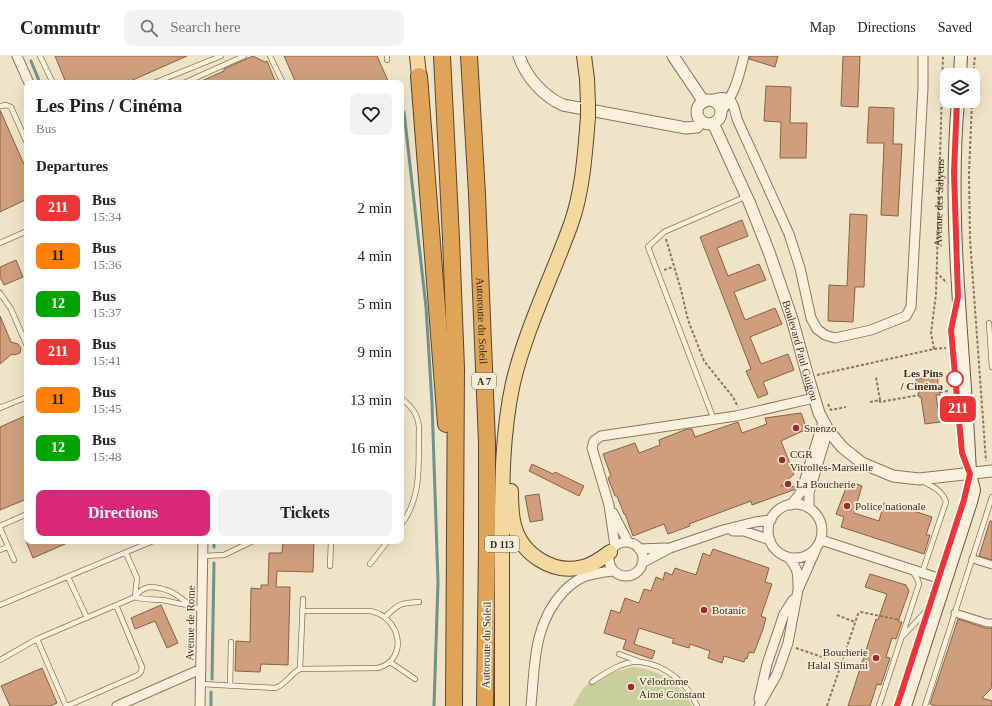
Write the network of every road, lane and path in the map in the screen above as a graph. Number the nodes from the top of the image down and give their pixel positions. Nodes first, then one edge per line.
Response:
1 (18, 56) edge
2 (40, 56) edge
3 (220, 56) edge
4 (244, 56) edge
5 (270, 56) edge
6 (418, 56) edge
7 (442, 56) edge
8 (469, 56) edge
9 (519, 56) edge
10 (584, 56) edge
11 (673, 56) edge
12 (744, 56) edge
13 (923, 56) edge
14 (943, 56) edge
15 (961, 56) edge
16 (975, 56) edge
17 (960, 68) edge
18 (974, 68) edge
19 (420, 76) joint
20 (28, 80) edge
21 (52, 80) edge
22 (161, 80) edge
23 (191, 80) edge
24 (282, 80) edge
25 (730, 100) junction
26 (706, 101) junction
27 (0, 106) edge
28 (958, 108) edge
29 (972, 108) edge
30 (718, 118) junction
31 (737, 119) junction
32 (701, 121) junction
33 (24, 136) edge
34 (747, 196) junction
35 (24, 232) edge
36 (664, 232) junction
37 (0, 243) edge
38 (674, 267) junction
39 (657, 272) junction
40 (0, 293) edge
41 (989, 323) dead end
42 (24, 339) edge
43 (946, 348) dead end
44 (934, 349) junction
45 (992, 366) edge
46 (876, 377) dead end
47 (808, 378) junction
48 (513, 383) junction
49 (953, 390) dead end
50 (940, 392) dead end
51 (919, 396) dead end
52 (24, 398) edge
53 (880, 400) junction
54 (404, 401) edge
55 (816, 401) junction
56 (870, 402) dead end
57 (846, 407) dead end
58 (0, 408) edge
59 (739, 416) junction
60 (714, 420) junction
61 (826, 426) junction
62 (842, 446) junction
63 (821, 453) junction
64 (989, 468) edge
65 (970, 474) junction
66 (919, 479) junction
67 (992, 497) edge
68 (455, 501) junction
69 (609, 505) junction
70 (791, 505) junction
71 (809, 508) junction
72 (24, 515) edge
73 (404, 520) edge
74 (771, 520) junction
75 (0, 527) edge
76 (723, 530) junction
77 (770, 540) junction
78 (821, 540) junction
79 (628, 542) junction
80 (146, 544) edge
81 (203, 544) edge
82 (247, 544) edge
83 (330, 544) edge
84 (386, 544) edge
85 (487, 546) junction
86 (8, 547) junction
87 (670, 548) junction
88 (613, 549) junction
89 (639, 549) junction
90 (816, 549) junction
91 (0, 550) edge
92 (126, 553) junction
93 (203, 556) junction
94 (788, 557) junction
95 (973, 559) junction
96 (14, 560) dead end
97 (642, 563) junction
98 (370, 564) dead end
99 (992, 564) edge
100 (330, 566) dead end
101 (614, 570) junction
102 (911, 570) junction
103 (922, 573) junction
104 (68, 577) junction
105 (938, 578) junction
106 (796, 594) junction
107 (135, 597) junction
108 (303, 599) dead end
109 (419, 602) dead end
110 (0, 605) edge
111 (116, 605) junction
112 (190, 605) junction
113 (928, 609) junction
114 (202, 611) junction
115 (302, 611) junction
116 (955, 613) junction
117 (837, 615) dead end
118 (385, 617) junction
119 (86, 618) junction
120 (856, 622) junction
121 (907, 622) junction
122 (992, 623) edge
123 (902, 637) junction
124 (37, 639) junction
125 (231, 642) dead end
126 (788, 643) junction
127 (619, 654) dead end
128 (825, 658) dead end
129 (0, 660) edge
130 (390, 662) junction
131 (640, 662) junction
132 (201, 669) junction
133 (300, 669) junction
134 (415, 679) dead end
135 (592, 682) dead end
136 (201, 684) junction
137 (230, 686) junction
138 (66, 706) edge
139 (117, 706) edge
140 (200, 706) edge
141 (454, 706) edge
142 (485, 706) edge
143 (493, 706) edge
144 (502, 706) edge
145 (531, 706) edge
146 (697, 706) edge
147 (758, 706) edge
148 (827, 706) edge
149 (880, 706) edge
150 (897, 706) edge
151 (905, 706) edge
152 (925, 706) edge

1 - 20 street
2 - 21 lane
3 - 22 lane
4 - 23 lane
5 - 24 lane
6 - 19 main road
7 - 68 highway, A 7
8 - 85 highway, Autoroute du Soleil / A 7
9 - 32 street
10 - 48 main road, D 113
11 - 26 street
12 - 25 street
13 - 31 street
14 - 44 path, Avenue des Salyens
15 - 17 main road
16 - 18 path
19 - 68 highway
25 - 26 street
25 - 30 street
25 - 31 street
26 - 30 street
26 - 32 street
27 - 33 lane
28 - 65 main road, Avenue des Salyens
29 - 64 path
30 - 31 street
30 - 32 street
30 - 34 street, Boulevard Paul Guigou
34 - 36 lane
34 - 47 street, Boulevard Paul Guigou
35 - 37 lane
36 - 38 path
36 - 39 lane
38 - 39 path
38 - 59 path
39 - 60 lane
40 - 42 lane
41 - 45 lane
43 - 44 path
44 - 47 path
46 - 53 path
47 - 55 street, Boulevard Paul Guigou
48 - 88 main road
48 - 144 main road, D 113
49 - 50 path
51 - 53 path
52 - 58 lane
53 - 56 path
54 - 73 lane
55 - 57 path
55 - 59 street
55 - 61 street, Boulevard Paul Guigou
59 - 60 street
60 - 69 street
61 - 62 street, Boulevard Paul Guigou
61 - 63 street
61 - 70 street
62 - 63 street
62 - 66 street, Boulevard Paul Guigou
63 - 71 street
64 - 65 street, Boulevard Paul Guigou
65 - 66 street, Boulevard Paul Guigou
65 - 105 main road
65 - 151 main road
66 - 103 lane
67 - 95 lane
68 - 141 highway, A 7
69 - 79 street
69 - 88 street
70 - 71 street
70 - 74 street
71 - 78 street
72 - 75 lane
74 - 76 street
74 - 77 street
75 - 86 lane
76 - 77 street
76 - 87 street
77 - 94 street
78 - 90 street
78 - 102 street
79 - 88 street
79 - 89 street
80 - 92 lane
81 - 93 street, Avenue de Rome
82 - 93 lane
83 - 100 lane
84 - 98 lane
85 - 142 highway, Autoroute du Soleil / A 7
85 - 143 highway
86 - 91 lane
86 - 96 lane
87 - 89 street
87 - 97 street
88 - 101 street
89 - 97 street
90 - 94 street
90 - 106 street
92 - 104 lane
92 - 107 lane
93 - 114 street, Avenue de Rome
94 - 106 street
95 - 99 street
95 - 116 lane
97 - 101 street
101 - 145 street
102 - 103 street
102 - 121 lane
103 - 105 street
104 - 110 lane
104 - 119 lane
105 - 113 main road
106 - 126 street
106 - 147 street
107 - 111 lane
107 - 112 lane
107 - 112 lane
108 - 115 lane
109 - 118 lane
111 - 119 lane
111 - 138 lane
112 - 114 lane
113 - 123 lane
113 - 150 main road
114 - 132 street, Avenue de Rome
115 - 118 lane
115 - 133 lane
116 - 122 street
116 - 152 lane
117 - 120 path
118 - 130 lane
119 - 124 lane
120 - 121 path
120 - 148 path
121 - 123 lane
123 - 149 lane
124 - 129 lane
124 - 138 lane
125 - 137 lane
126 - 128 path
126 - 147 street
127 - 131 lane
130 - 133 lane
130 - 134 lane
131 - 135 lane
131 - 146 lane
132 - 136 street, Avenue de Rome
132 - 139 street
133 - 137 lane
136 - 137 lane
136 - 140 street, Avenue de Rome

